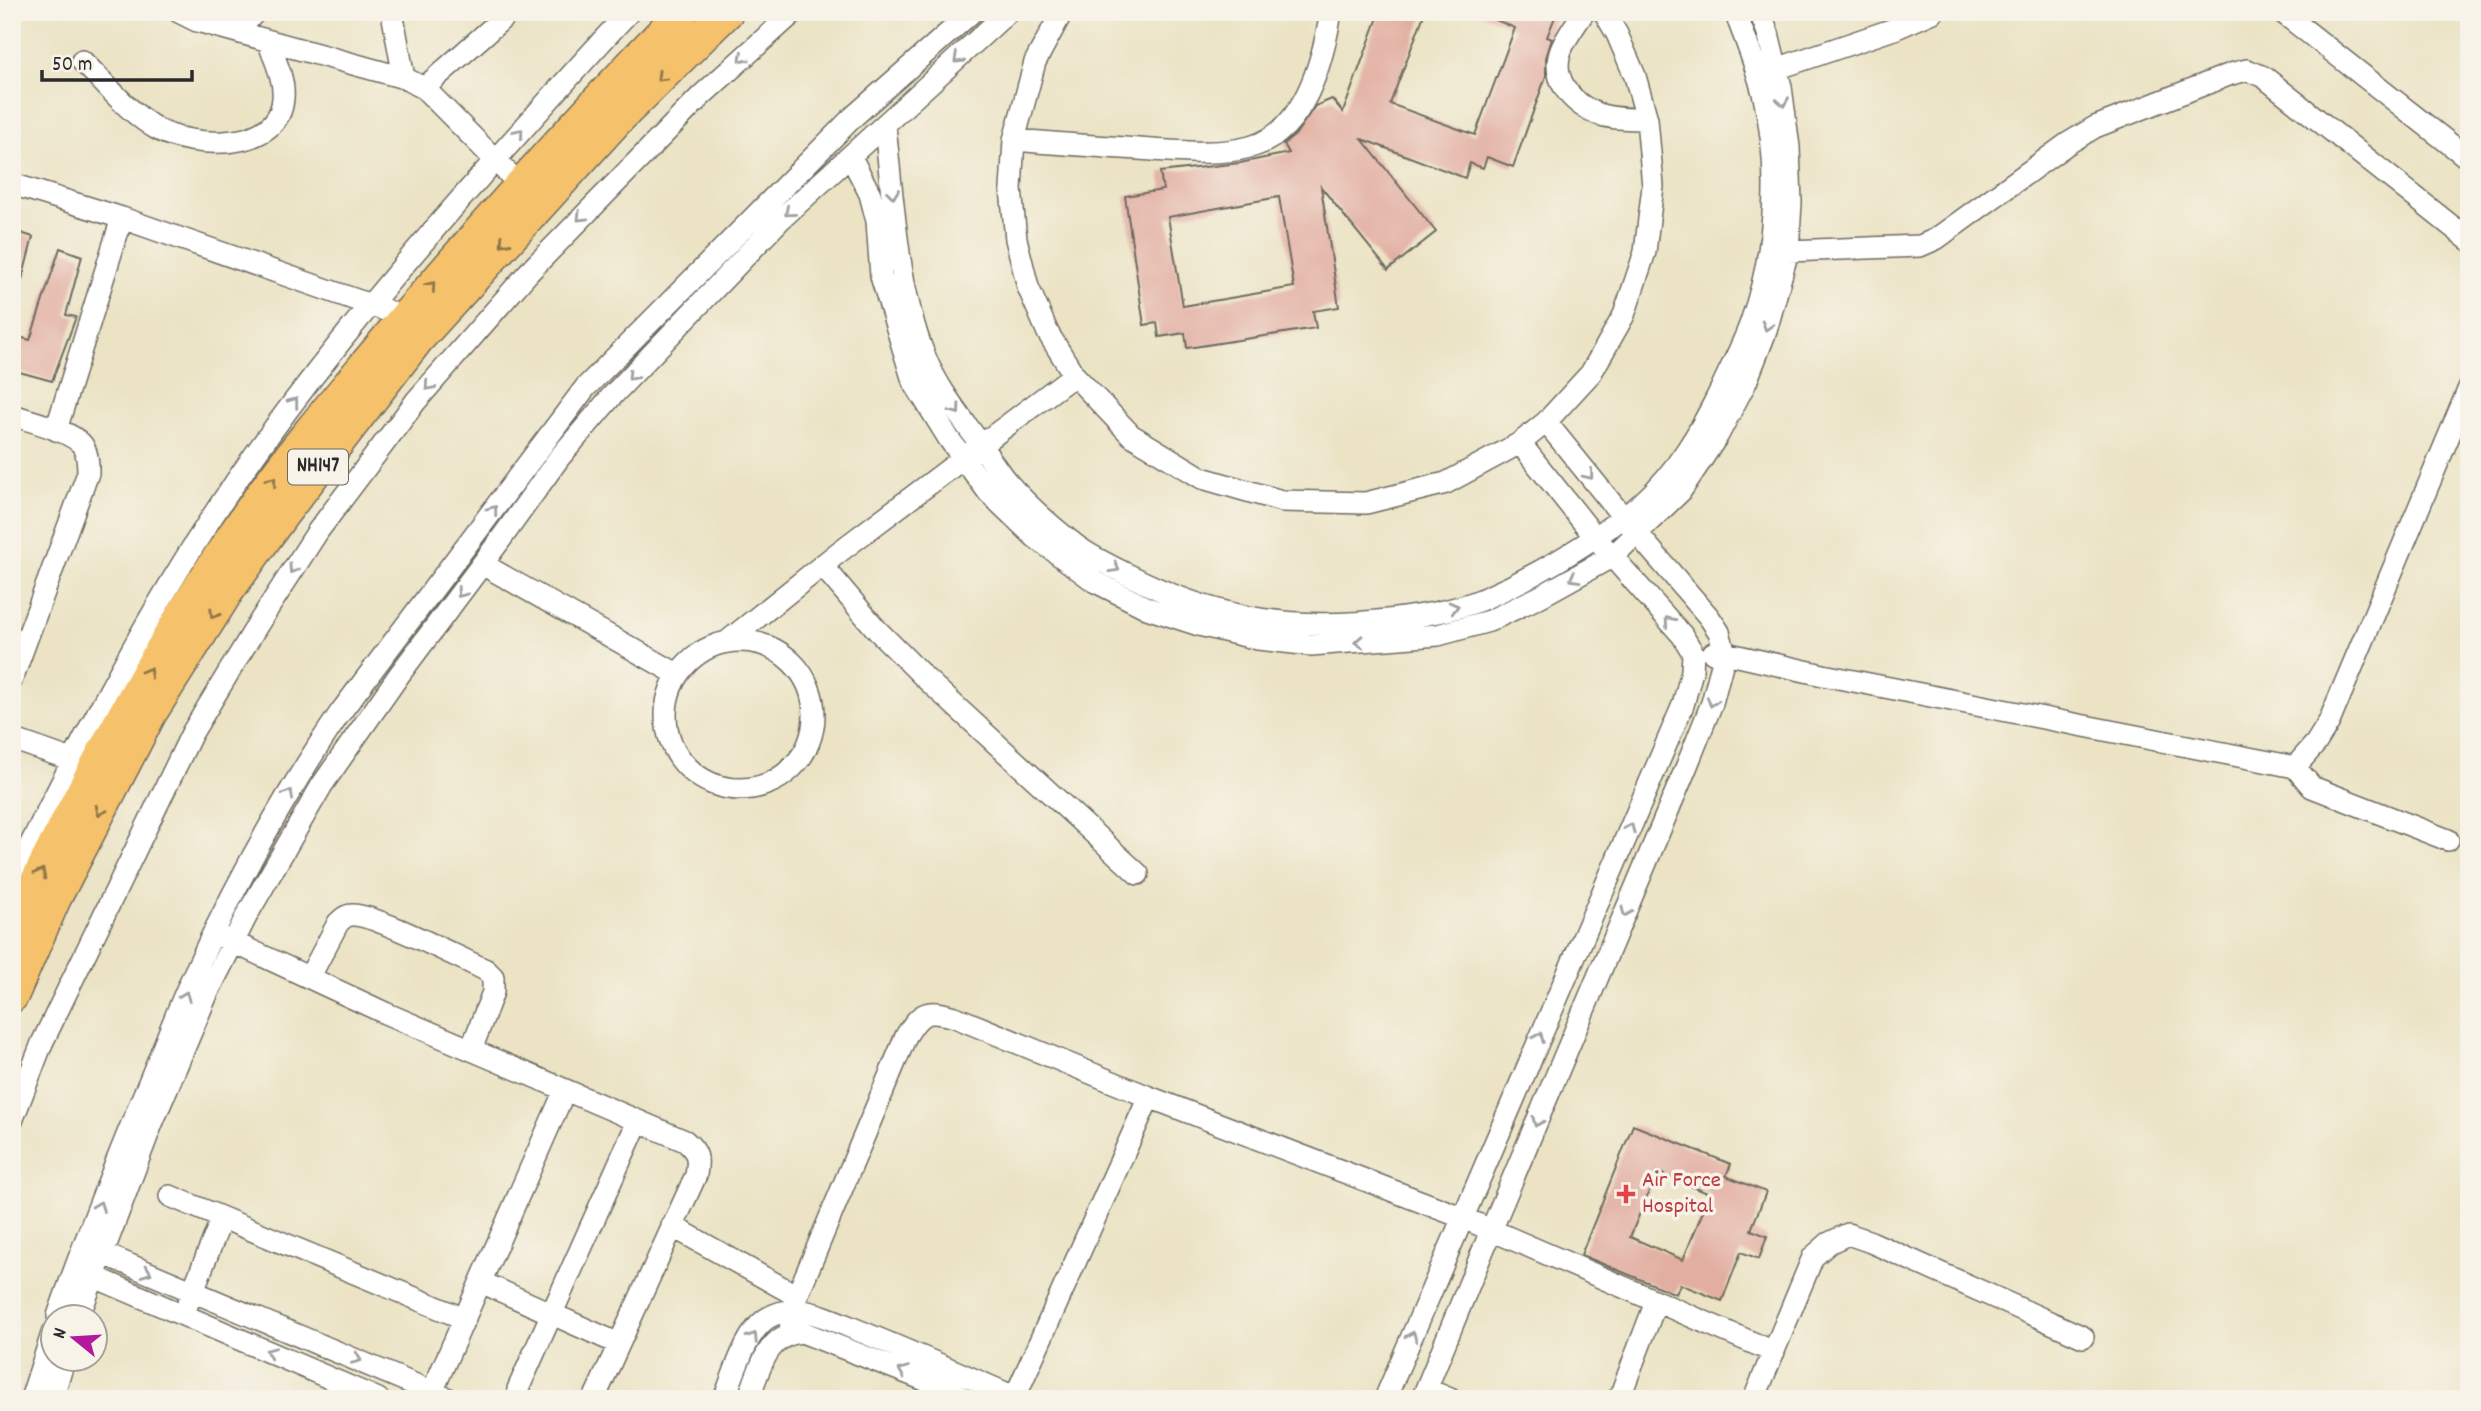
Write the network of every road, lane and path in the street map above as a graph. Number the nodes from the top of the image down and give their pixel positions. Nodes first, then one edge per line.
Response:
1 (179, 12) edge
2 (255, 12) edge
3 (392, 12) edge
4 (510, 12) edge
5 (629, 12) edge
6 (681, 12) edge
7 (727, 12) edge
8 (794, 12) edge
9 (972, 12) edge
10 (1007, 12) edge
11 (1062, 12) edge
12 (1331, 12) edge
13 (1584, 12) edge
14 (1604, 12) edge
15 (1735, 12) edge
16 (1760, 12) edge
17 (1933, 12) edge
18 (2281, 12) edge
19 (236, 32) junction
20 (268, 41) junction
21 (82, 61) dead end
22 (1776, 69) junction
23 (404, 79) junction
24 (424, 88) junction
25 (1647, 119) junction
26 (885, 127) junction
27 (1014, 140) junction
28 (851, 157) junction
29 (497, 159) junction
30 (2469, 159) edge
31 (12, 184) edge
32 (520, 185) junction
33 (121, 218) junction
34 (2469, 240) edge
35 (1788, 251) junction
36 (369, 304) junction
37 (405, 317) junction
38 (1074, 375) junction
39 (2469, 388) edge
40 (12, 415) edge
41 (1546, 422) junction
42 (56, 430) junction
43 (1520, 443) junction
44 (982, 446) junction
45 (964, 458) junction
46 (1630, 525) junction
47 (1595, 537) junction
48 (1613, 556) junction
49 (482, 564) junction
50 (822, 565) junction
51 (728, 641) junction
52 (1693, 653) junction
53 (1725, 653) junction
54 (677, 674) junction
55 (12, 679) edge
56 (12, 739) edge
57 (83, 764) junction
58 (2295, 767) junction
59 (2448, 840) dead end
60 (1138, 874) dead end
61 (12, 882) edge
62 (214, 933) junction
63 (12, 934) edge
64 (233, 942) junction
65 (309, 978) junction
66 (12, 996) edge
67 (471, 1050) junction
68 (565, 1090) junction
69 (1149, 1097) junction
70 (12, 1121) edge
71 (638, 1121) junction
72 (170, 1196) dead end
73 (1461, 1217) junction
74 (222, 1218) junction
75 (673, 1226) junction
76 (1492, 1229) junction
77 (93, 1250) junction
78 (85, 1272) junction
79 (481, 1282) junction
80 (193, 1291) junction
81 (67, 1302) edge
82 (81, 1302) edge
83 (1656, 1302) junction
84 (794, 1303) junction
85 (552, 1314) junction
86 (184, 1315) junction
87 (465, 1320) junction
88 (790, 1333) junction
89 (2083, 1337) dead end
90 (619, 1344) junction
91 (1774, 1352) junction
92 (39, 1372) edge
93 (61, 1372) edge
94 (930, 1381) edge
95 (518, 1390) dead end
96 (1424, 1394) edge
97 (436, 1396) edge
98 (376, 1398) edge
99 (1017, 1398) edge
100 (30, 1399) edge
101 (52, 1399) edge
102 (594, 1399) edge
103 (724, 1399) edge
104 (748, 1399) edge
105 (965, 1399) edge
106 (1385, 1399) edge
107 (1450, 1399) edge
108 (1619, 1399) edge
109 (1755, 1399) edge

1 - 19 street
2 - 19 street
3 - 23 street
4 - 24 street
29 -> 5 street
6 - 32 highway, NH147
7 -> 66 highway, NH147
8 -> 70 street
62 -> 9 street
10 -> 26 street
11 - 27 street
12 - 27 street
13 - 25 street
14 - 25 street
15 - 46 street
16 - 22 street
17 - 22 street
18 - 30 street
19 - 20 street
20 - 21 street
20 - 23 street
22 -> 35 street
23 - 24 street
24 - 29 street
25 - 41 street
26 - 28 street
26 -> 44 street
27 - 38 street
28 - 45 street
28 -> 49 street
29 - 32 street
29 - 36 street
31 - 33 street
37 -> 32 highway, NH147
33 - 36 street
33 - 42 street
34 - 35 street
35 -> 46 street
36 - 37 street
57 -> 36 street
57 -> 37 highway, NH147
38 - 43 street
38 - 44 street
39 - 58 street
40 - 42 street
41 - 43 street
41 -> 46 street
42 - 55 street
43 - 47 street
44 - 45 street
44 -> 47 street
48 -> 45 street
45 - 50 street
46 - 47 street
46 - 48 street
46 - 53 street
47 - 48 street
52 -> 48 street
49 - 54 street
49 -> 64 street
50 - 51 street
50 - 60 street
51 - 54 street
51 - 54 street
52 - 53 street
73 -> 52 street
53 - 58 street
53 -> 76 street
56 - 57 street
57 - 61 street
63 -> 57 highway, NH147
58 - 59 street
62 - 64 street
77 -> 62 street
64 - 65 street
64 - 77 street
65 - 67 street
65 - 67 street
67 - 68 street
68 - 71 street
68 - 79 street
69 - 73 street
69 - 84 street
69 - 99 street
71 - 75 street
71 - 85 street
72 - 74 street
73 - 76 street
106 -> 73 street
74 - 80 street
74 - 87 street
75 - 84 street
75 - 90 street
76 - 83 street
76 - 96 street
77 - 78 street
77 -> 80 street
78 - 81 street
78 - 82 street
78 - 86 street
79 - 85 street
79 - 87 street
80 - 86 street
80 -> 97 street
83 - 91 street
83 - 108 street
84 - 88 street
84 - 94 street
103 -> 84 street
85 - 90 street
85 - 95 street
98 -> 86 street
87 - 97 street
94 -> 88 street
88 - 104 street
89 - 91 street
90 - 102 street
91 - 109 street
92 - 100 street
93 - 101 street
94 - 99 street
94 - 105 street
96 - 107 street

